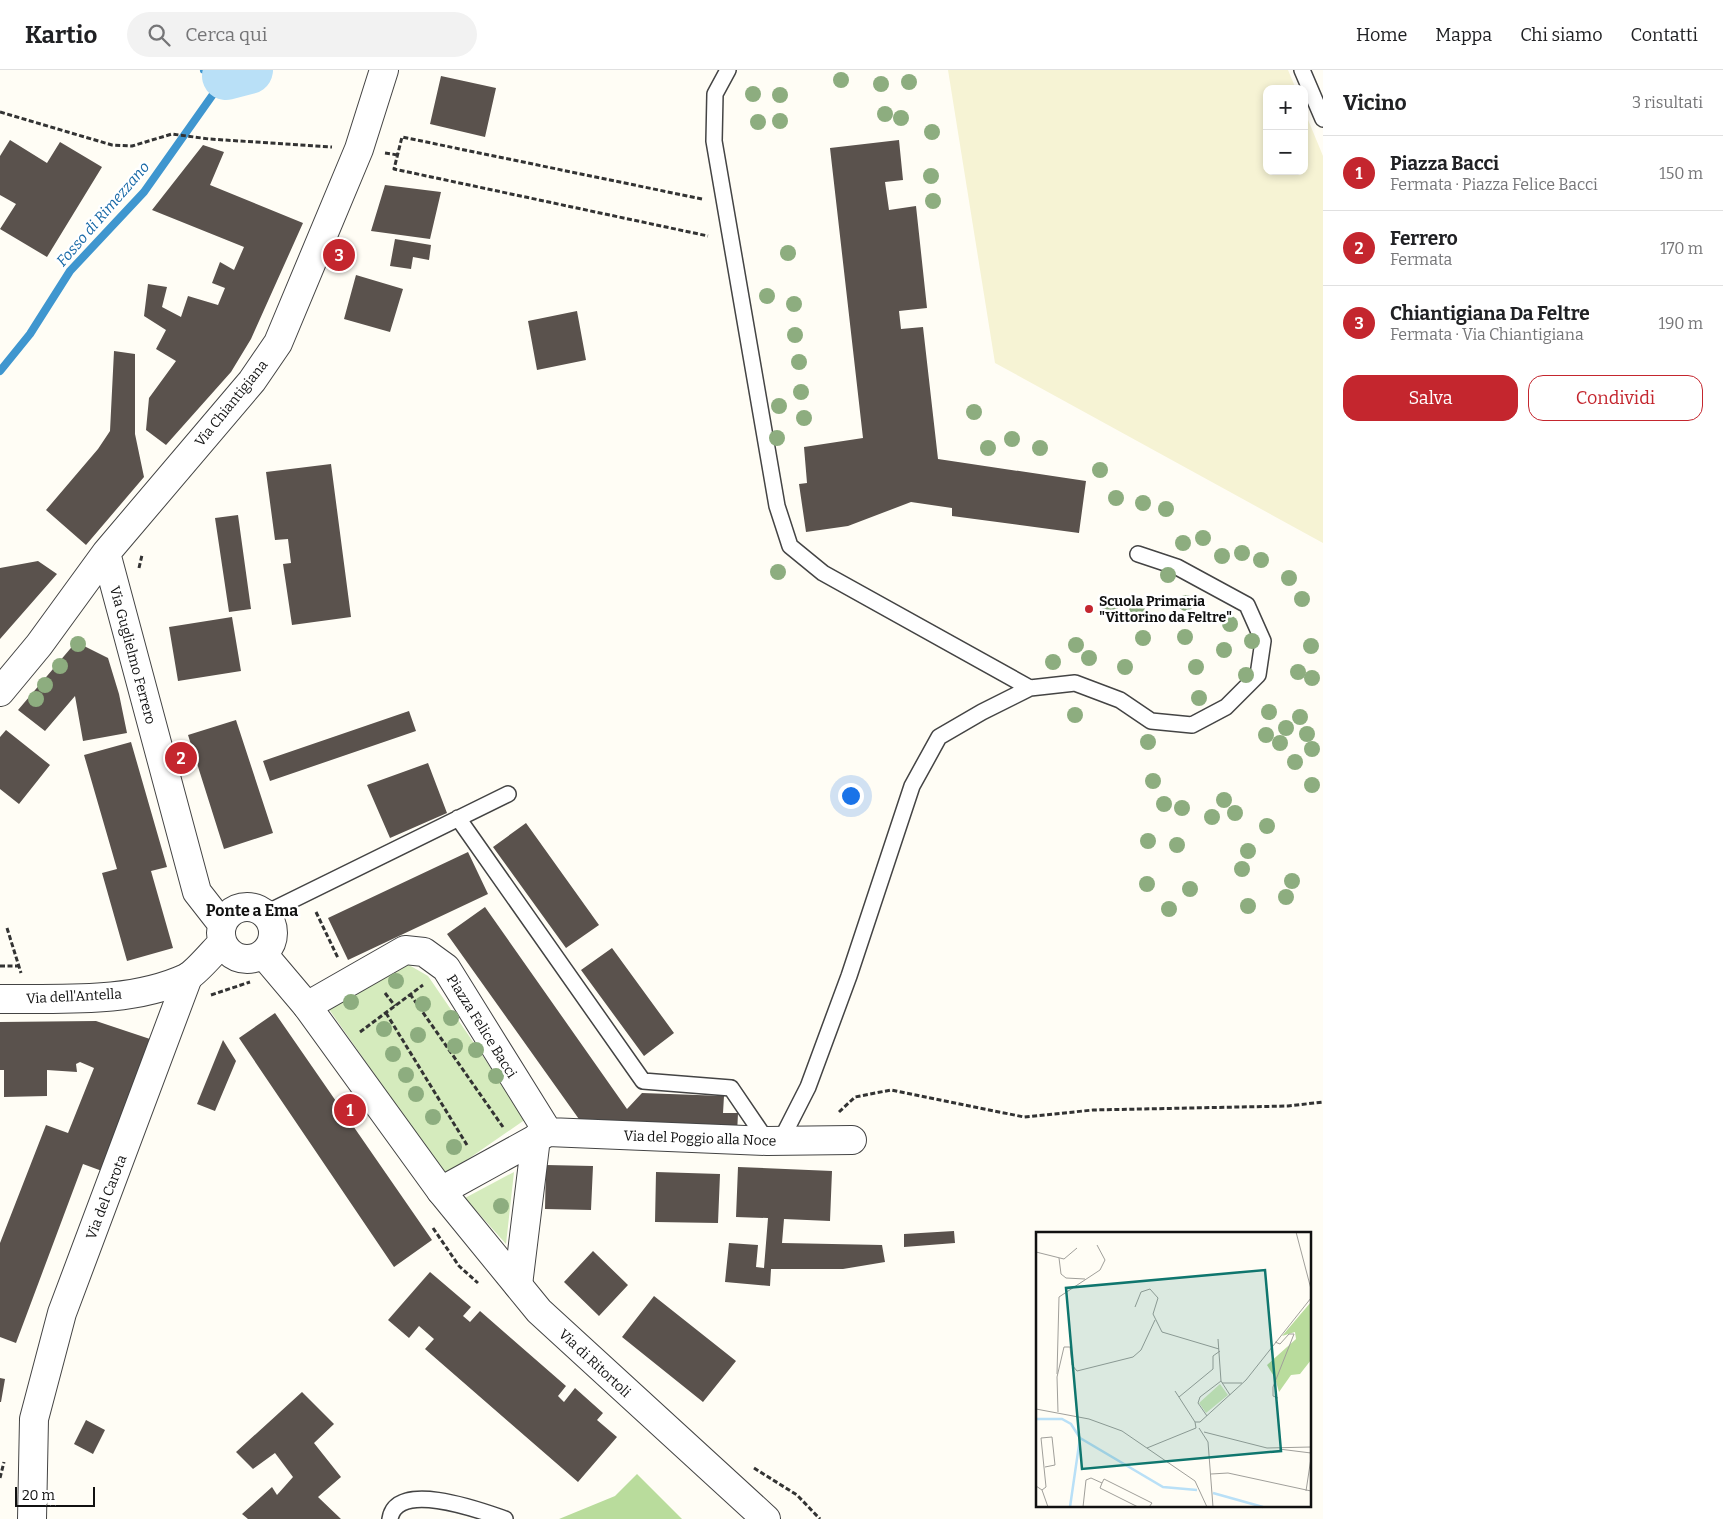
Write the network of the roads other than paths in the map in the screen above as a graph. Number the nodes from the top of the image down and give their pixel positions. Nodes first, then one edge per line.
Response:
1 (384, 70) edge
2 (728, 70) edge
3 (1302, 70) edge
4 (1323, 119) edge
5 (106, 553) junction
6 (1138, 554) dead end
7 (1030, 688) junction
8 (0, 692) edge
9 (508, 794) dead end
10 (458, 818) junction
11 (264, 914) junction
12 (222, 934) junction
13 (261, 966) junction
14 (188, 977) junction
15 (0, 999) edge
16 (307, 1006) junction
17 (542, 1135) junction
18 (774, 1140) junction
19 (852, 1140) dead end
20 (441, 1191) junction
21 (518, 1285) junction
22 (34, 1419) junction
23 (13, 1519) edge
24 (32, 1519) edge
25 (390, 1519) edge
26 (505, 1519) edge
27 (766, 1519) edge

1 - 5 street, Via Chiantigiana
2 - 7 lane
3 - 4 lane
5 - 8 street, Via Chiantigiana
5 - 12 street, Via Guglielmo Ferrero
6 - 7 lane
7 - 18 lane
9 - 10 lane
10 - 11 lane
10 - 18 lane
11 - 12 street
11 - 13 street
12 - 13 street
12 - 14 street, Via dell'Antella
13 - 16 street
14 - 15 street, Via dell'Antella
14 - 22 street, Via del Carota
16 - 17 street, Piazza Felice Bacci
16 - 20 street
17 - 18 street, Via del Poggio alla Noce
17 - 20 street
17 - 21 street
18 - 19 street, Via del Poggio alla Noce
20 - 21 street, Via di Ritortoli
21 - 27 street, Via di Ritortoli
22 - 23 street, Via del Carota
22 - 24 street, Via del Carota
25 - 26 lane

